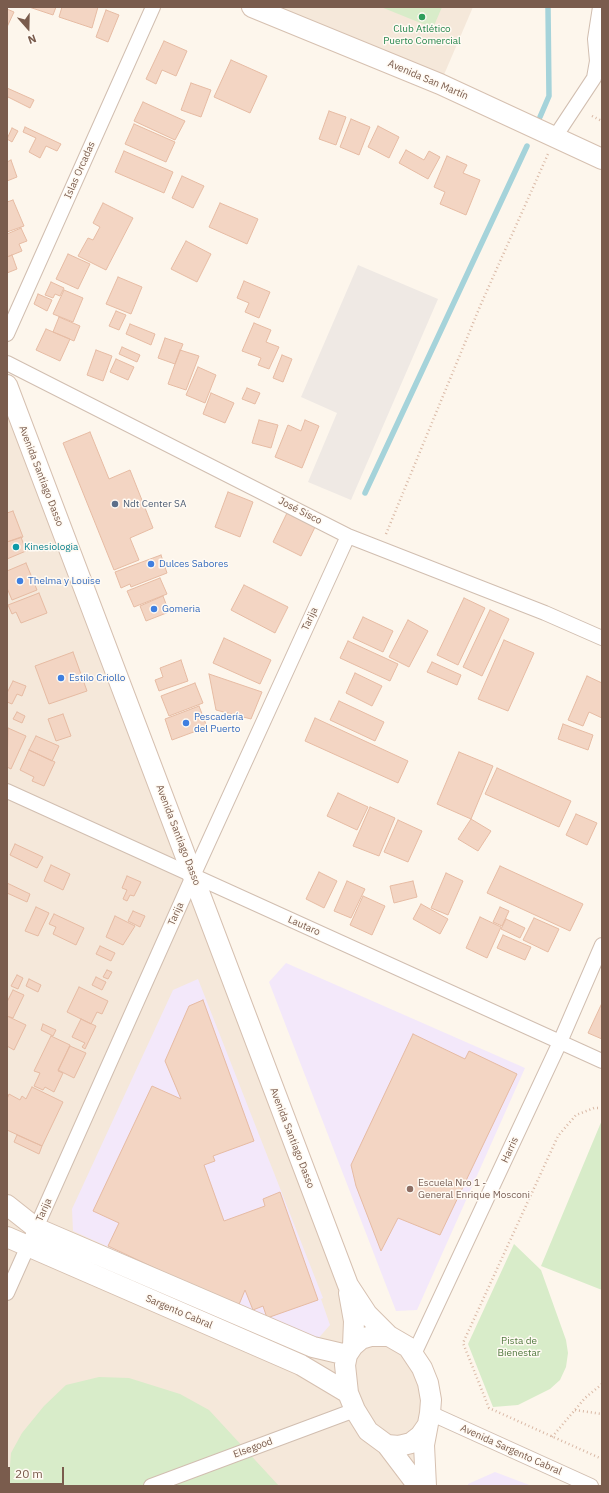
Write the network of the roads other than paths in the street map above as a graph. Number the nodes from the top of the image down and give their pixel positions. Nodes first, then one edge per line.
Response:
1 (153, 7) edge
2 (252, 7) edge
3 (600, 7) edge
4 (599, 69) edge
5 (555, 137) junction
6 (602, 158) edge
7 (7, 334) edge
8 (7, 363) edge
9 (7, 385) edge
10 (348, 536) junction
11 (602, 638) edge
12 (7, 791) edge
13 (193, 876) junction
14 (602, 945) edge
15 (560, 1042) junction
16 (602, 1061) edge
17 (7, 1205) edge
18 (36, 1228) junction
19 (7, 1237) edge
20 (28, 1247) junction
21 (348, 1285) junction
22 (7, 1293) edge
23 (389, 1336) junction
24 (350, 1350) junction
25 (414, 1354) junction
26 (351, 1402) junction
27 (429, 1420) junction
28 (387, 1445) junction
29 (151, 1486) edge
30 (418, 1486) edge
31 (426, 1486) edge
32 (592, 1486) edge

1 - 7 street, Islas Orcadas
2 - 5 main road, Avenida San Martín
3 - 4 street
4 - 5 street
5 - 6 main road, Avenida San Martín
8 - 10 street, José Sisco
9 - 13 main road, Avenida Santiago Dasso
10 - 11 street, José Sisco
10 - 13 street, Tarija
12 - 13 street, Lautaro
13 - 15 street, Lautaro
13 - 18 street, Tarija
13 - 21 main road, Avenida Santiago Dasso
14 - 15 street, Harris
15 - 16 street, Lautaro
15 - 25 street, Harris
17 - 18 main road, Sargento Cabral
18 - 20 street, Tarija
18 - 24 main road, Sargento Cabral
19 - 20 main road, Sargento Cabral
20 - 22 street, Tarija
20 - 26 main road, Sargento Cabral
21 - 23 main road, Avenida Santiago Dasso
21 - 24 main road, Avenida Santiago Dasso
23 - 24 main road
23 - 25 main road, Avenida Santiago Dasso
24 - 26 main road, Avenida Santiago Dasso
25 - 27 main road, Avenida Santiago Dasso
26 - 28 main road, Avenida Santiago Dasso
26 - 29 street, Elsegood
27 - 28 main road
27 - 31 main road, Avenida Santiago Dasso
27 - 32 street, Avenida Sargento Cabral
28 - 30 main road, Avenida Santiago Dasso

